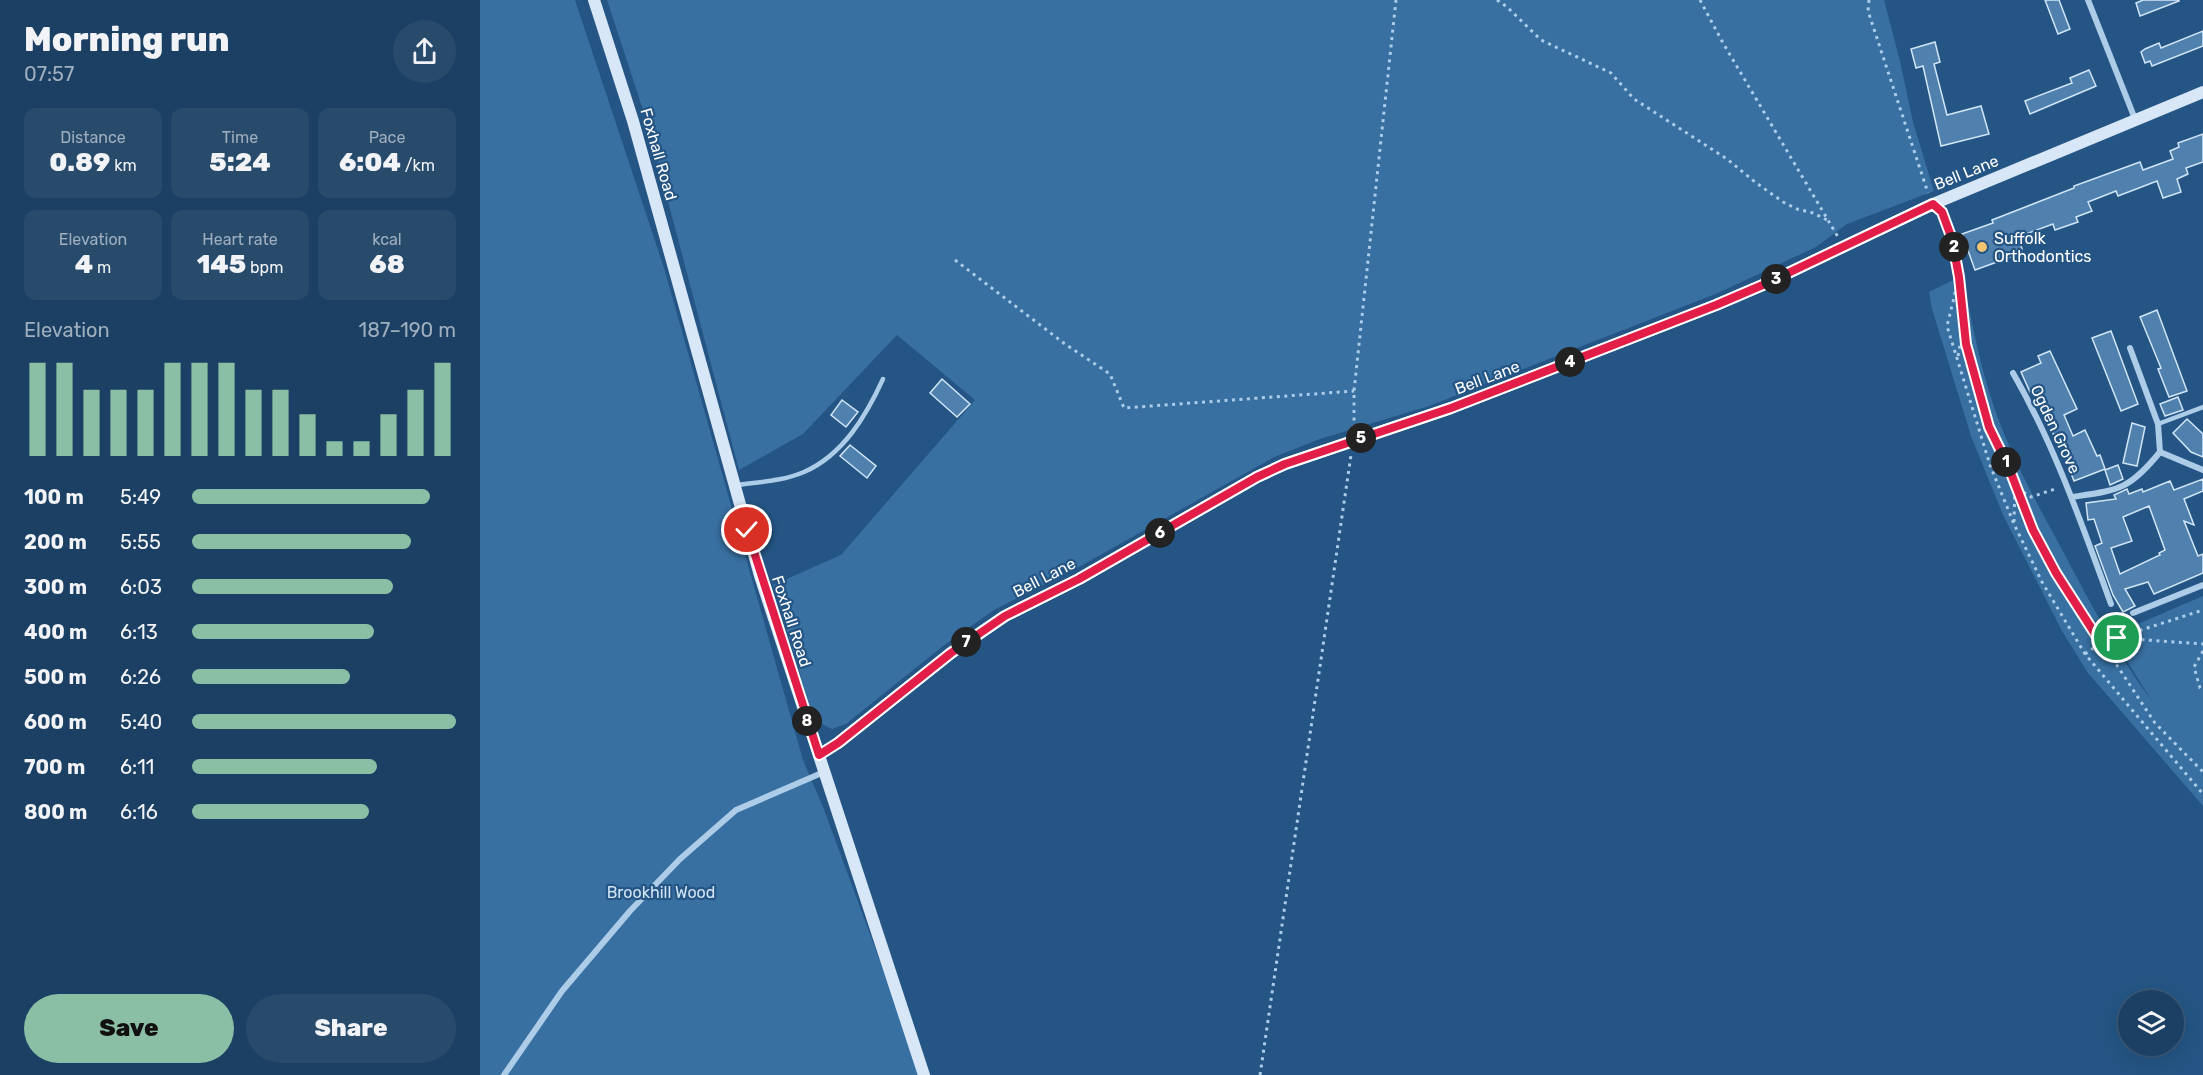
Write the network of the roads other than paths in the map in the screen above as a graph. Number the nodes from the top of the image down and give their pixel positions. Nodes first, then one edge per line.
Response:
1 (594, 0) edge
2 (2088, 0) edge
3 (2203, 92) edge
4 (2135, 119) junction
5 (2130, 348) dead end
6 (2013, 373) dead end
7 (883, 379) dead end
8 (2203, 407) edge
9 (2158, 424) junction
10 (2160, 452) junction
11 (2203, 470) edge
12 (734, 485) junction
13 (2072, 497) junction
14 (2203, 585) edge
15 (2111, 604) dead end
16 (2133, 613) dead end
17 (819, 755) junction
18 (824, 772) junction
19 (504, 1075) edge
20 (924, 1075) edge

1 - 12 street, Foxhall Road
2 - 4 street
3 - 4 street, Bell Lane
4 - 17 street, Bell Lane
5 - 9 street
6 - 13 street, Ogden Grove
7 - 12 lane
8 - 9 lane
9 - 10 street
10 - 11 street
10 - 13 street, Ogden Grove
12 - 17 street, Foxhall Road
13 - 15 street, Ogden Grove
14 - 16 street
17 - 18 street, Foxhall Road
18 - 19 street
18 - 20 street, Foxhall Road

